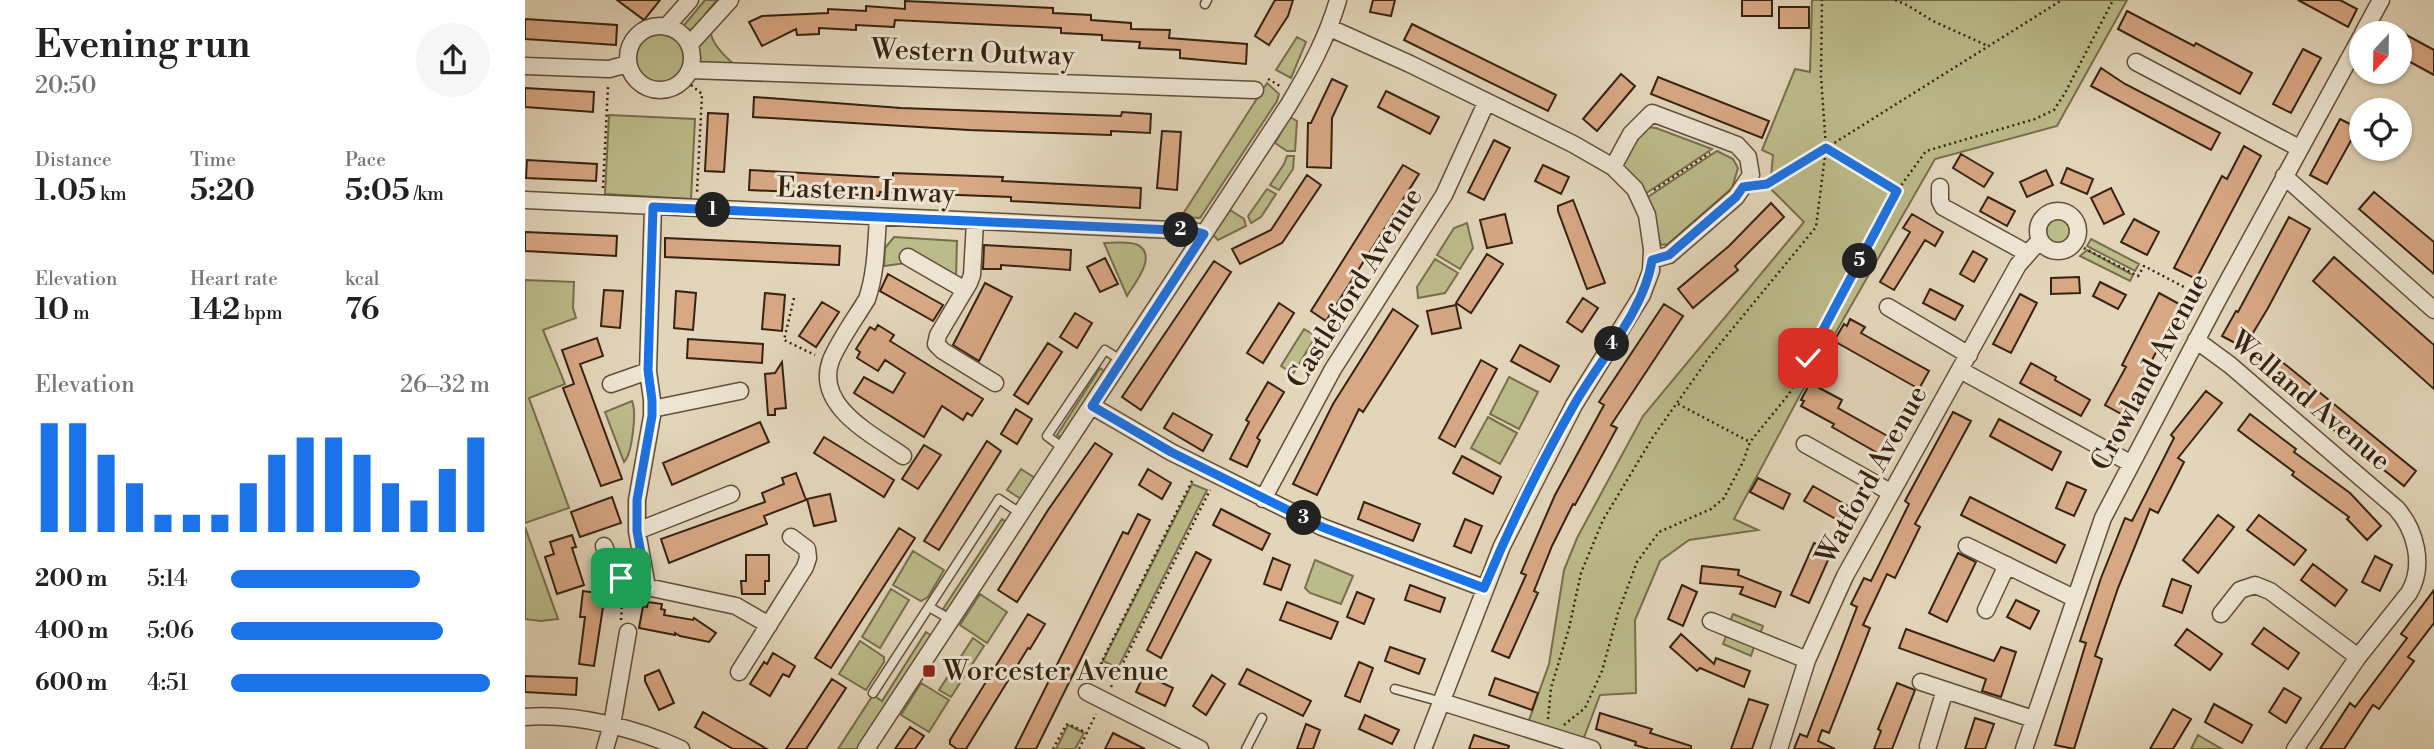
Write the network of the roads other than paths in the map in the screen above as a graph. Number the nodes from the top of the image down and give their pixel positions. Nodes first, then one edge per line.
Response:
1 (690, 0) edge
2 (730, 0) edge
3 (1338, 0) edge
4 (2381, 0) edge
5 (2370, 21) edge
6 (666, 27) junction
7 (1330, 28) junction
8 (689, 45) junction
9 (2349, 58) edge
10 (2136, 61) dead end
11 (628, 64) junction
12 (525, 66) edge
13 (687, 75) junction
14 (1255, 90) road end
15 (1486, 103) junction
16 (2299, 148) junction
17 (1613, 167) junction
18 (2284, 176) junction
19 (1940, 187) dead end
20 (525, 200) edge
21 (653, 207) junction
22 (878, 218) junction
23 (975, 222) junction
24 (1204, 234) junction
25 (2040, 240) junction
26 (2027, 253) junction
27 (908, 257) dead end
28 (1652, 260) junction
29 (965, 290) junction
30 (1888, 307) dead end
31 (2434, 310) edge
32 (2196, 340) junction
33 (1969, 355) junction
34 (1122, 361) junction
35 (648, 370) junction
36 (1960, 370) junction
37 (995, 383) dead end
38 (611, 384) dead end
39 (740, 391) dead end
40 (1092, 406) junction
41 (652, 408) junction
42 (1805, 444) dead end
43 (1064, 449) junction
44 (903, 456) dead end
45 (2130, 463) junction
46 (1890, 492) junction
47 (731, 494) dead end
48 (1263, 499) junction
49 (1020, 513) junction
50 (637, 531) junction
51 (791, 537) dead end
52 (604, 546) dead end
53 (1967, 546) dead end
54 (2007, 565) junction
55 (642, 584) junction
56 (1484, 588) junction
57 (2074, 598) junction
58 (929, 607) junction
59 (1986, 610) dead end
60 (2221, 614) dead end
61 (950, 620) junction
62 (1711, 621) dead end
63 (769, 625) junction
64 (628, 632) road end
65 (2358, 657) junction
66 (1807, 660) junction
67 (739, 672) dead end
68 (1921, 682) dead end
69 (1395, 690) dead end
70 (1945, 690) junction
71 (1087, 692) dead end
72 (873, 693) dead end
73 (1442, 702) junction
74 (525, 717) edge
75 (1262, 718) dead end
76 (2033, 719) junction
77 (612, 725) junction
78 (1928, 746) dead end
79 (605, 749) edge
80 (681, 749) edge
81 (866, 749) edge
82 (1200, 749) edge
83 (1246, 749) edge
84 (1423, 749) edge
85 (1592, 749) edge
86 (1779, 749) edge
87 (2024, 749) edge
88 (2295, 749) edge

1 - 6 street
2 - 8 street
3 - 7 street
4 - 5 street, Crowland Avenue
6 - 8 street
6 - 11 street
7 - 15 street
7 - 24 street
8 - 13 street
9 - 16 street, Crowland Avenue
10 - 16 street
11 - 12 street
11 - 13 street, Western Outway
13 - 14 street, Western Outway
15 - 17 street
15 - 48 street, Castleford Avenue
16 - 18 street, Crowland Avenue
17 - 28 street
17 - 28 street
18 - 31 street
18 - 32 street, Crowland Avenue
19 - 26 street
20 - 21 street, Eastern Inway
21 - 22 street, Eastern Inway
21 - 35 street
22 - 23 street, Eastern Inway
22 - 44 street
23 - 24 street, Eastern Inway
23 - 29 street
24 - 34 street
25 - 25 street, Watford Avenue
25 - 26 street, Watford Avenue
26 - 33 street, Watford Avenue
27 - 29 street
28 - 56 street
29 - 37 street
30 - 33 street
32 - 45 street, Crowland Avenue
32 - 65 street, Welland Avenue
33 - 36 street, Watford Avenue
34 - 40 street
34 - 43 lane
35 - 38 street
35 - 41 street
36 - 45 street
36 - 46 street, Watford Avenue
39 - 41 street
40 - 43 street
40 - 48 street
41 - 50 street
42 - 46 street
43 - 49 street
45 - 57 street, Crowland Avenue
46 - 66 street, Watford Avenue
47 - 50 street
48 - 56 street
49 - 58 lane
49 - 61 street
50 - 55 street
51 - 63 street
52 - 55 street
53 - 54 street
54 - 57 street
54 - 59 street
55 - 63 street
56 - 73 street
57 - 76 street, Crowland Avenue
58 - 61 lane
58 - 72 lane
60 - 65 street
61 - 81 street
62 - 66 street
63 - 67 street
64 - 77 street
65 - 88 street, Welland Avenue
66 - 86 street, Watford Avenue
68 - 70 street
69 - 73 lane
70 - 76 street
70 - 78 street
71 - 82 street
73 - 84 street
73 - 85 street
74 - 77 street
75 - 83 lane
76 - 87 street, Crowland Avenue
77 - 79 street
77 - 80 street

